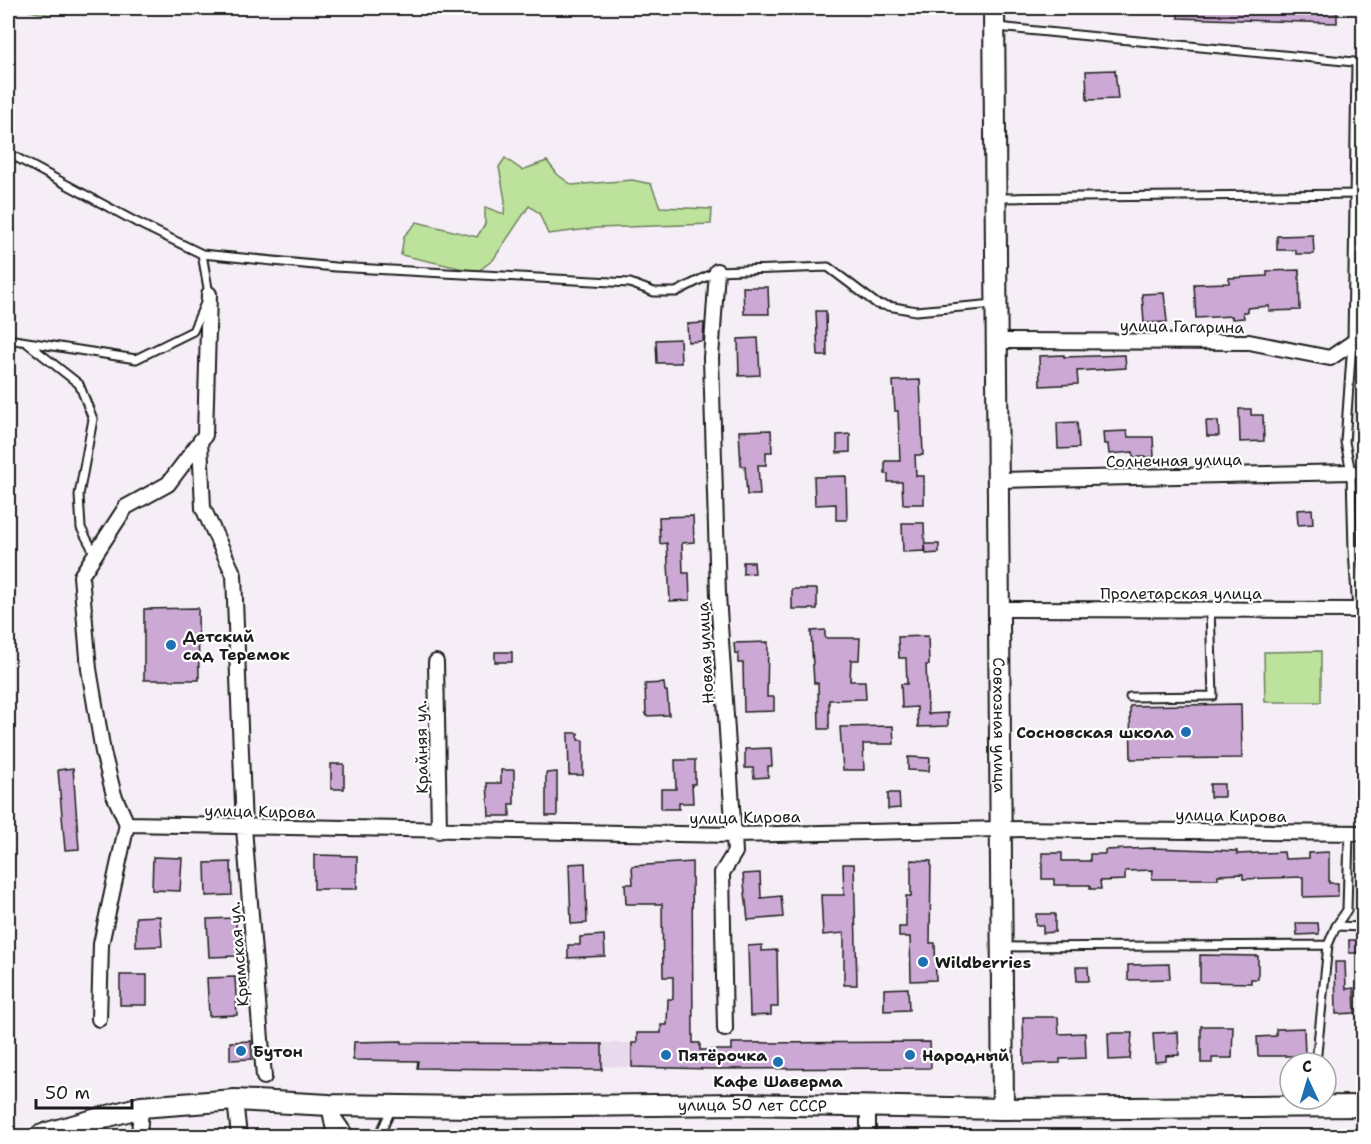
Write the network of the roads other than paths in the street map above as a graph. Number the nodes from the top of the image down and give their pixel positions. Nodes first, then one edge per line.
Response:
1 (994, 17) edge
2 (1360, 63) edge
3 (8, 153) edge
4 (1354, 194) junction
5 (1364, 194) edge
6 (995, 198) junction
7 (202, 254) junction
8 (717, 271) junction
9 (208, 294) junction
10 (995, 304) junction
11 (8, 339) edge
12 (995, 341) junction
13 (26, 342) junction
14 (1358, 343) edge
15 (200, 441) junction
16 (1351, 472) junction
17 (998, 480) junction
18 (1364, 549) edge
19 (1353, 550) junction
20 (94, 554) junction
21 (999, 609) junction
22 (1210, 609) junction
23 (1360, 610) edge
24 (436, 662) dead end
25 (1130, 697) dead end
26 (127, 824) junction
27 (244, 828) junction
28 (1001, 829) junction
29 (439, 831) junction
30 (1349, 833) junction
31 (1364, 833) edge
32 (733, 835) junction
33 (1336, 926) junction
34 (1364, 927) edge
35 (1328, 945) junction
36 (1001, 947) junction
37 (99, 1019) dead end
38 (725, 1029) dead end
39 (1317, 1051) edge
40 (264, 1077) dead end
41 (235, 1100) junction
42 (1278, 1102) edge
43 (1338, 1102) edge
44 (329, 1105) junction
45 (393, 1106) junction
46 (1364, 1106) edge
47 (141, 1107) junction
48 (868, 1108) junction
49 (1003, 1109) junction
50 (40, 1137) edge
51 (140, 1137) edge
52 (239, 1137) edge
53 (335, 1137) edge
54 (868, 1137) edge

1 - 2 lane
1 - 6 main road, Совхозная улица
2 - 4 lane
3 - 7 lane
4 - 5 lane
4 - 6 lane
4 - 14 lane
6 - 10 main road, Совхозная улица
7 - 8 lane
7 - 9 lane
8 - 10 lane
8 - 32 street, Новая улица
9 - 13 lane
9 - 15 street
10 - 12 main road, Совхозная улица
11 - 13 lane
12 - 14 street, улица Гагарина
12 - 17 main road, Совхозная улица
13 - 20 lane
14 - 16 lane
15 - 20 street
15 - 27 street, Крымская ул.
16 - 17 street, Солнечная улица
16 - 19 lane
17 - 21 main road, Совхозная улица
18 - 19 lane
19 - 23 lane
20 - 26 street
21 - 22 street, Пролетарская улица
21 - 28 main road, Совхозная улица
22 - 23 street, Пролетарская улица
22 - 25 lane
24 - 29 street, Крайняя ул.
26 - 27 street, улица Кирова
26 - 37 street
27 - 29 street, улица Кирова
27 - 40 street, Крымская ул.
28 - 30 street, улица Кирова
28 - 32 street, улица Кирова
28 - 36 main road, Совхозная улица
29 - 32 street, улица Кирова
30 - 31 street, улица Кирова
30 - 33 lane
32 - 38 street, Новая улица
33 - 34 lane
33 - 35 lane
35 - 36 lane
35 - 39 lane
36 - 49 main road, Совхозная улица
41 - 44 main road, улица 50 лет СССР
41 - 47 main road, улица 50 лет СССР
41 - 52 street
42 - 49 main road, улица 50 лет СССР
43 - 46 main road, улица 50 лет СССР
44 - 45 main road, улица 50 лет СССР
44 - 45 lane
44 - 53 street
45 - 48 main road, улица 50 лет СССР
47 - 50 main road, улица 50 лет СССР
47 - 51 street
48 - 49 main road, улица 50 лет СССР
48 - 54 street

